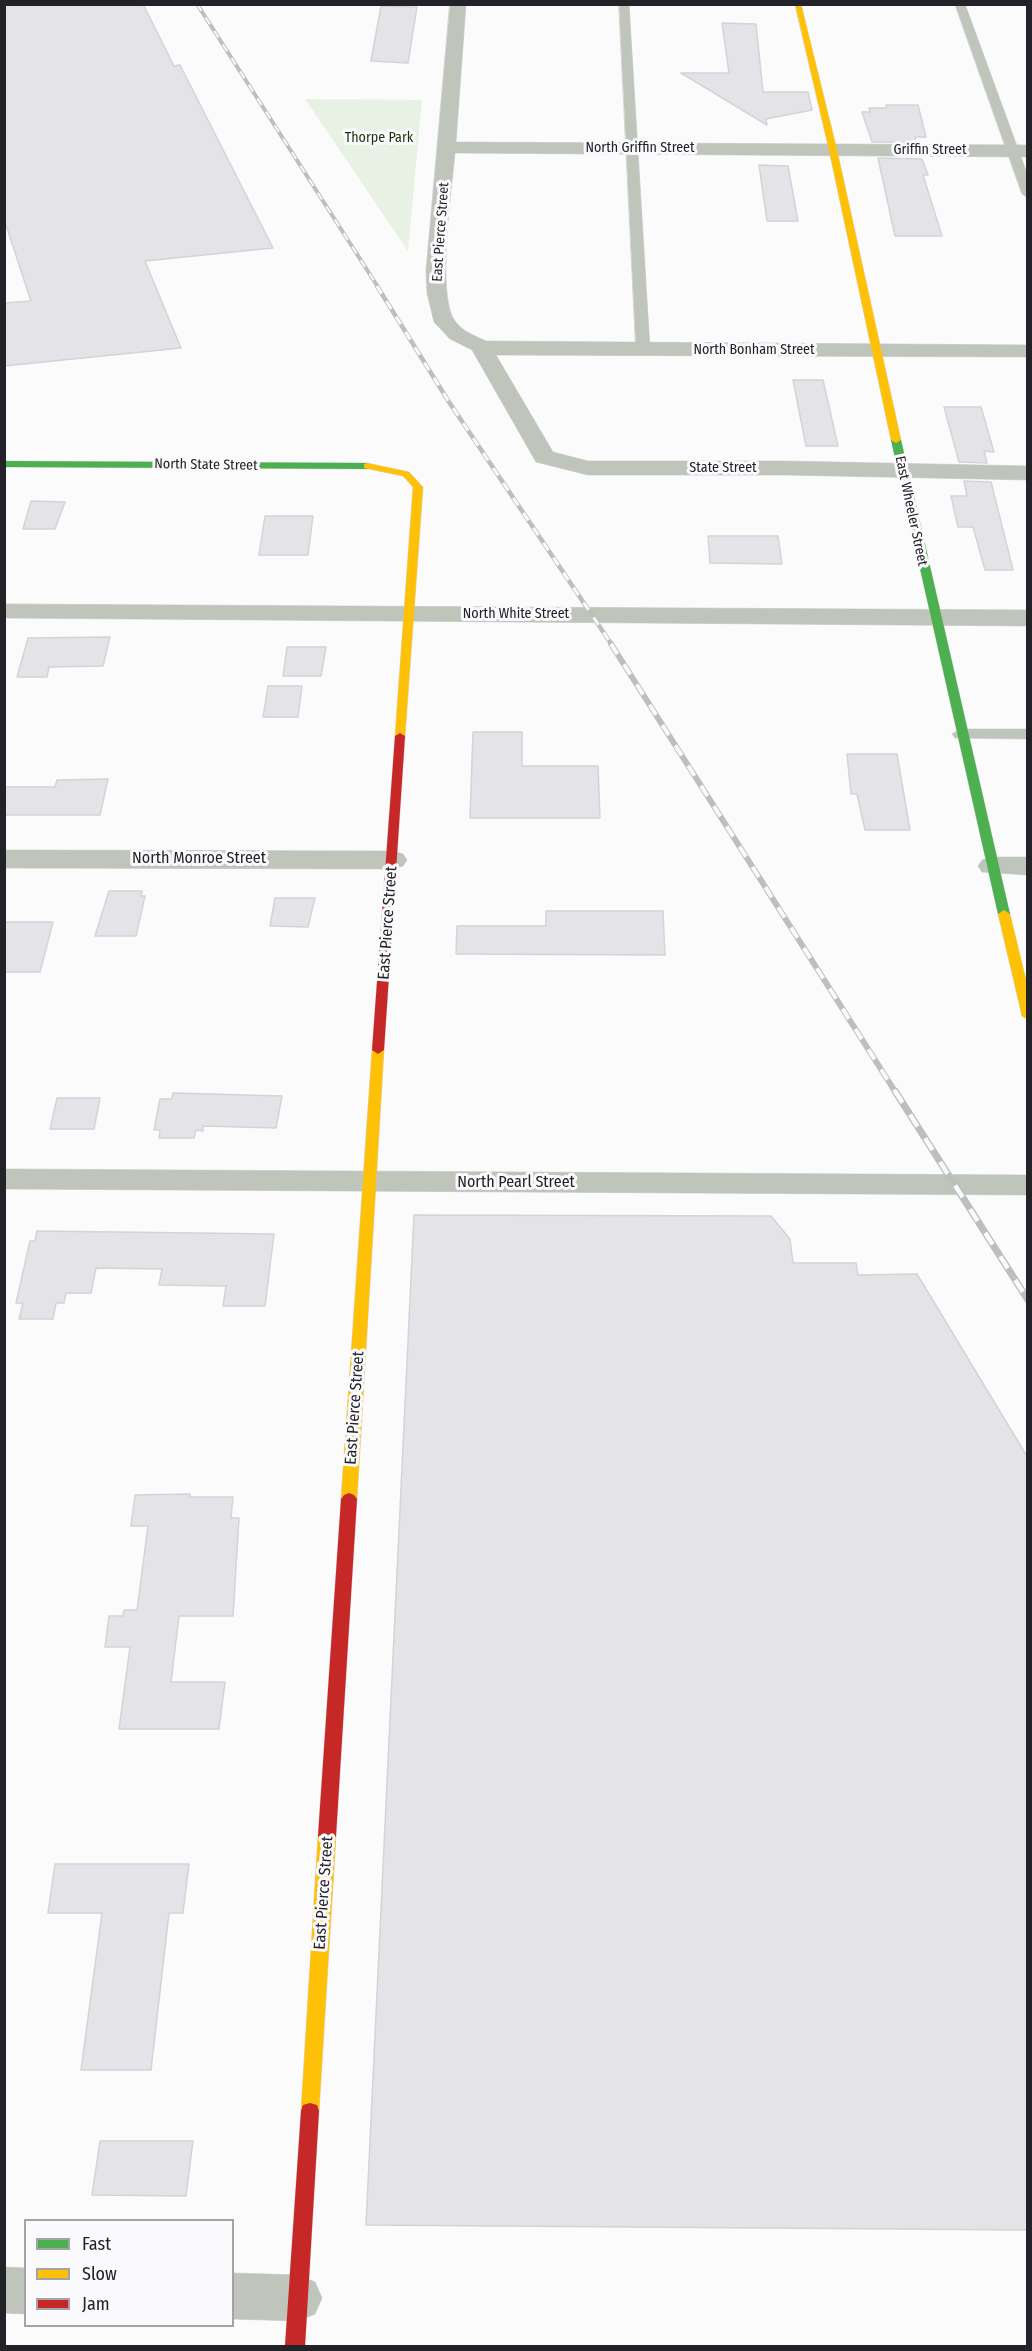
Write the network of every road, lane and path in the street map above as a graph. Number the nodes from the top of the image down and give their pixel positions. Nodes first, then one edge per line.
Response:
1 (458, 4) edge
2 (624, 4) edge
3 (798, 4) edge
4 (960, 4) edge
5 (448, 147) junction
6 (632, 148) junction
7 (833, 150) junction
8 (1020, 151) edge
9 (1028, 194) edge
10 (480, 346) junction
11 (643, 349) junction
12 (875, 350) junction
13 (1028, 351) edge
14 (4, 464) edge
15 (903, 472) junction
16 (1028, 473) edge
17 (406, 474) joint
18 (4, 612) edge
19 (409, 614) junction
20 (934, 618) junction
21 (1028, 618) edge
22 (961, 734) junction
23 (1028, 734) edge
24 (4, 859) edge
25 (393, 860) junction
26 (992, 866) junction
27 (1028, 866) edge
28 (1028, 1016) edge
29 (4, 1179) edge
30 (369, 1182) junction
31 (1028, 1185) edge
32 (4, 2290) edge
33 (24, 2291) edge
34 (234, 2296) edge
35 (298, 2298) junction
36 (295, 2346) edge

1 - 5 street, East Pierce Street
2 - 6 lane
3 - 7 street, East Wheeler Street
4 - 8 lane
5 - 6 street, North Griffin Street
5 - 10 street, East Pierce Street
6 - 7 street, North Griffin Street
6 - 11 lane
7 - 8 street, Griffin Street
7 - 12 street, East Wheeler Street
8 - 9 lane
10 - 11 street, North Bonham Street
10 - 15 street, State Street
11 - 12 street, North Bonham Street
12 - 13 street, North Bonham Street
12 - 15 street, East Wheeler Street
14 - 17 street, North State Street
15 - 16 street
15 - 20 street, East Wheeler Street
17 - 19 street, East Pierce Street
18 - 19 street, North White Street
19 - 20 street, North White Street
19 - 25 street, East Pierce Street
20 - 21 street, North White Street
20 - 22 street, East Wheeler Street
22 - 23 lane
22 - 26 street, East Wheeler Street
24 - 25 street, North Monroe Street
25 - 30 street, East Pierce Street
26 - 27 street
26 - 28 street, East Wheeler Street
29 - 30 street, North Pearl Street
30 - 31 street, North Pearl Street
30 - 35 street, East Pierce Street
32 - 33 street
34 - 35 street
35 - 36 street, East Pierce Street

